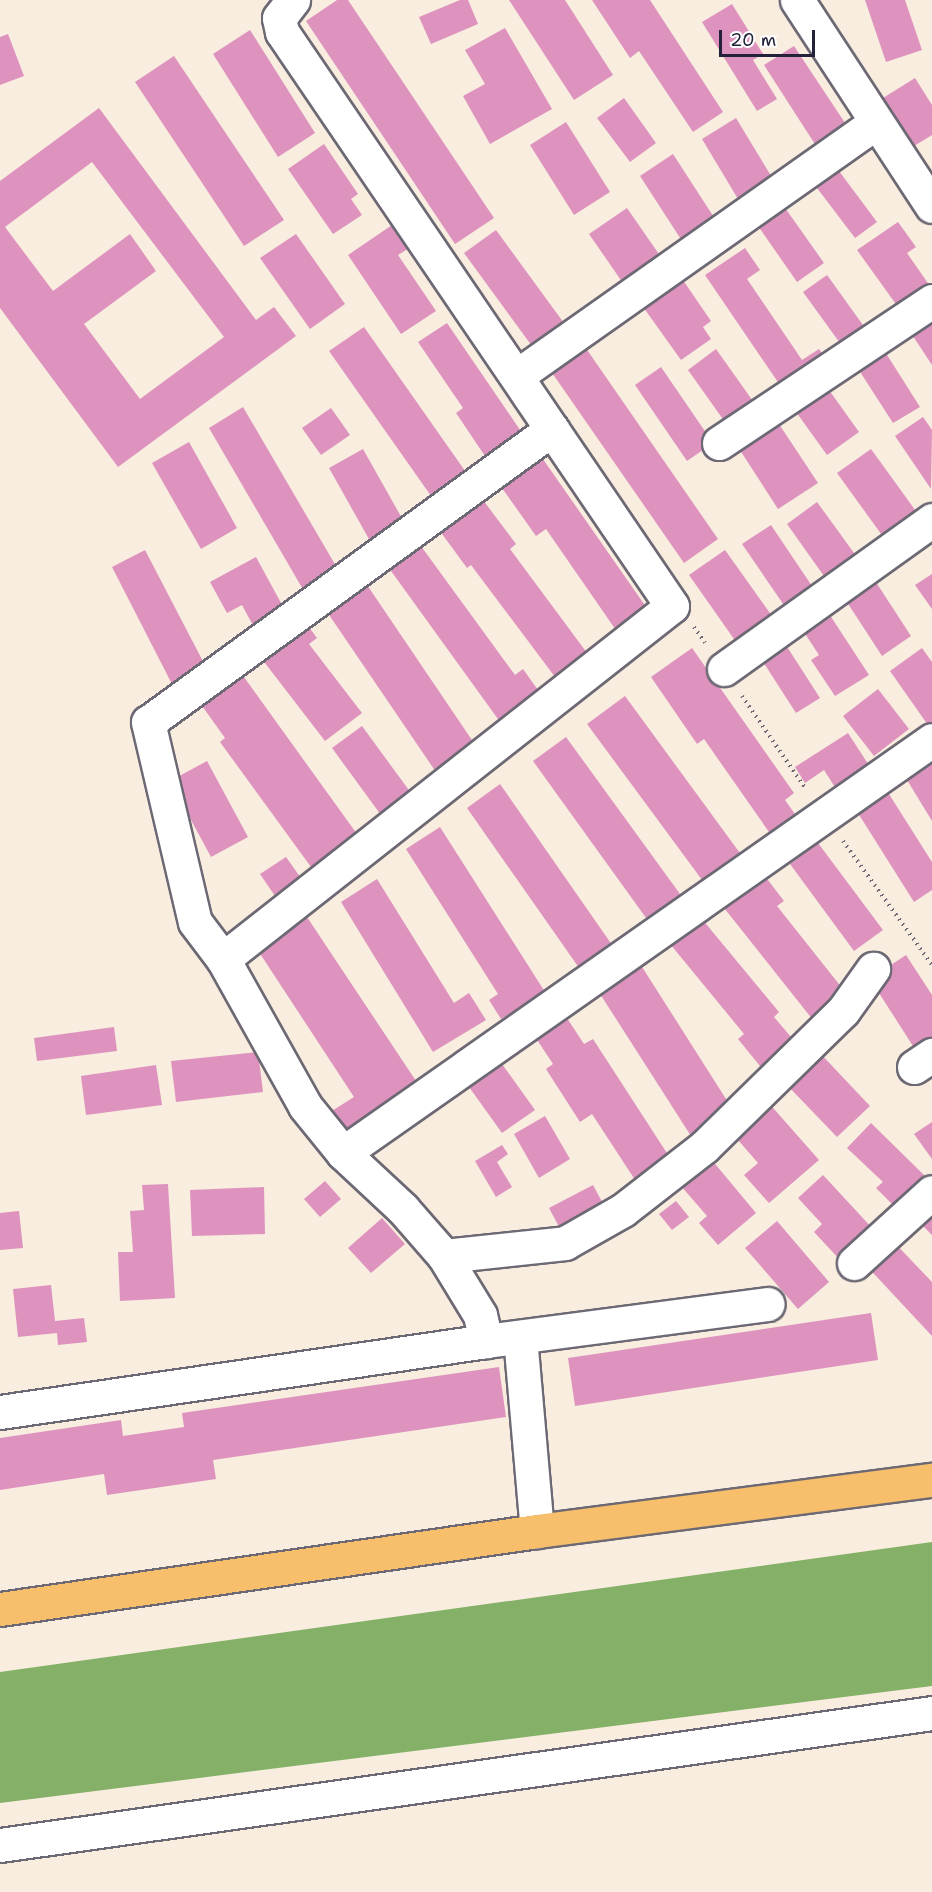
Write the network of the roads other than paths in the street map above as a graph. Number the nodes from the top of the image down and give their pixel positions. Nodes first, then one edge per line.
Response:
1 (293, 0) edge
2 (797, 0) edge
3 (876, 122) junction
4 (932, 206) edge
5 (932, 302) edge
6 (518, 375) junction
7 (552, 429) junction
8 (719, 443) dead end
9 (932, 520) edge
10 (724, 669) road end
11 (932, 740) edge
12 (223, 959) junction
13 (873, 969) dead end
14 (343, 1153) junction
15 (932, 1192) edge
16 (444, 1256) junction
17 (854, 1263) dead end
18 (768, 1304) dead end
19 (520, 1337) junction
20 (486, 1341) junction
21 (0, 1412) edge
22 (932, 1480) edge
23 (537, 1531) junction
24 (0, 1609) edge
25 (932, 1713) edge
26 (0, 1845) edge

1 - 6 street
2 - 3 street
3 - 4 street
3 - 6 street
5 - 8 street
6 - 7 street
7 - 12 street
7 - 12 street
9 - 10 street
11 - 14 street
12 - 14 street
13 - 16 street
14 - 16 street
15 - 17 street
16 - 20 street
18 - 19 street
19 - 20 street
19 - 23 street
20 - 21 street
22 - 23 main road
23 - 24 main road
25 - 26 street

